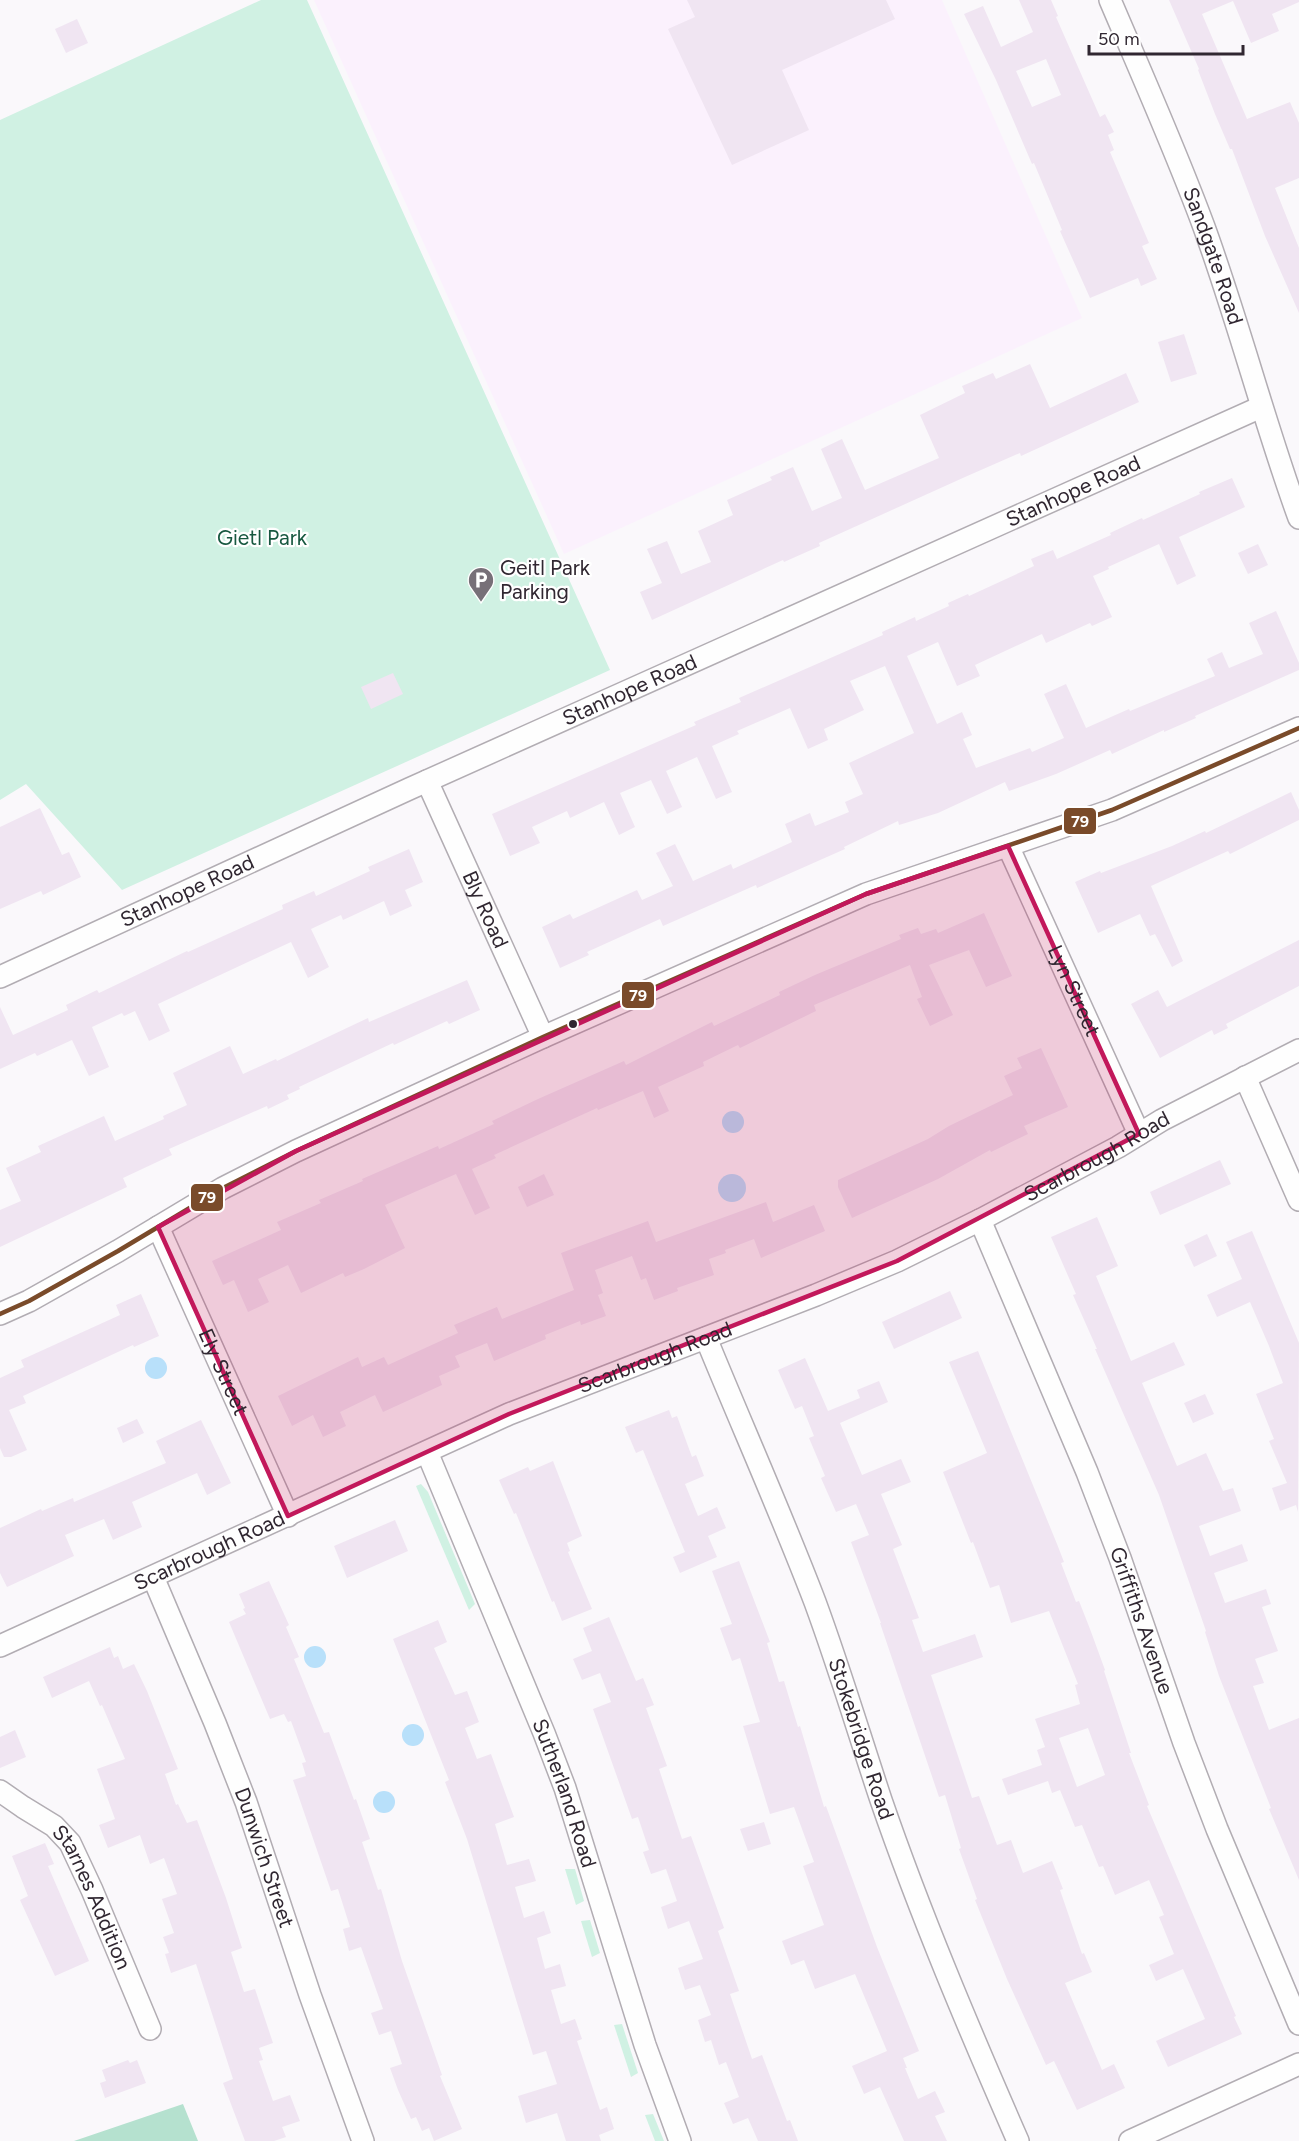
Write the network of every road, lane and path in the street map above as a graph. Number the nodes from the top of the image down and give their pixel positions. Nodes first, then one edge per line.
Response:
1 (1110, 0) edge
2 (1261, 407) junction
3 (1299, 518) edge
4 (1299, 728) edge
5 (427, 781) junction
6 (1008, 846) junction
7 (0, 977) edge
8 (543, 1037) junction
9 (1299, 1050) edge
10 (1245, 1077) junction
11 (1139, 1134) junction
12 (1299, 1200) edge
13 (980, 1220) junction
14 (158, 1227) junction
15 (0, 1314) edge
16 (706, 1338) junction
17 (427, 1452) junction
18 (288, 1516) junction
19 (153, 1577) junction
20 (0, 1646) edge
21 (0, 1791) edge
22 (1299, 2024) edge
23 (150, 2030) dead end
24 (1299, 2064) edge
25 (363, 2141) edge
26 (680, 2141) edge
27 (1018, 2141) edge
28 (1130, 2141) edge

1 - 2 street, Sandgate Road
2 - 3 street, Sandgate Road
2 - 5 street, Stanhope Road
4 - 6 street
5 - 7 street, Stanhope Road
5 - 8 street, Bly Road
6 - 8 street
6 - 11 street, Lyn Street
8 - 14 street
9 - 10 street, Scarbrough Road
10 - 11 street, Scarbrough Road
10 - 12 street
11 - 13 street, Scarbrough Road
13 - 16 street, Scarbrough Road
13 - 22 street, Griffiths Avenue
14 - 15 street
14 - 18 street, Ely Street
16 - 17 street, Scarbrough Road
16 - 27 street, Stokebridge Road
17 - 18 street, Scarbrough Road
17 - 26 street, Sutherland Road
18 - 19 street, Scarbrough Road
19 - 20 street, Scarbrough Road
19 - 25 street, Dunwich Street
21 - 23 street, Starnes Addition
24 - 28 street

